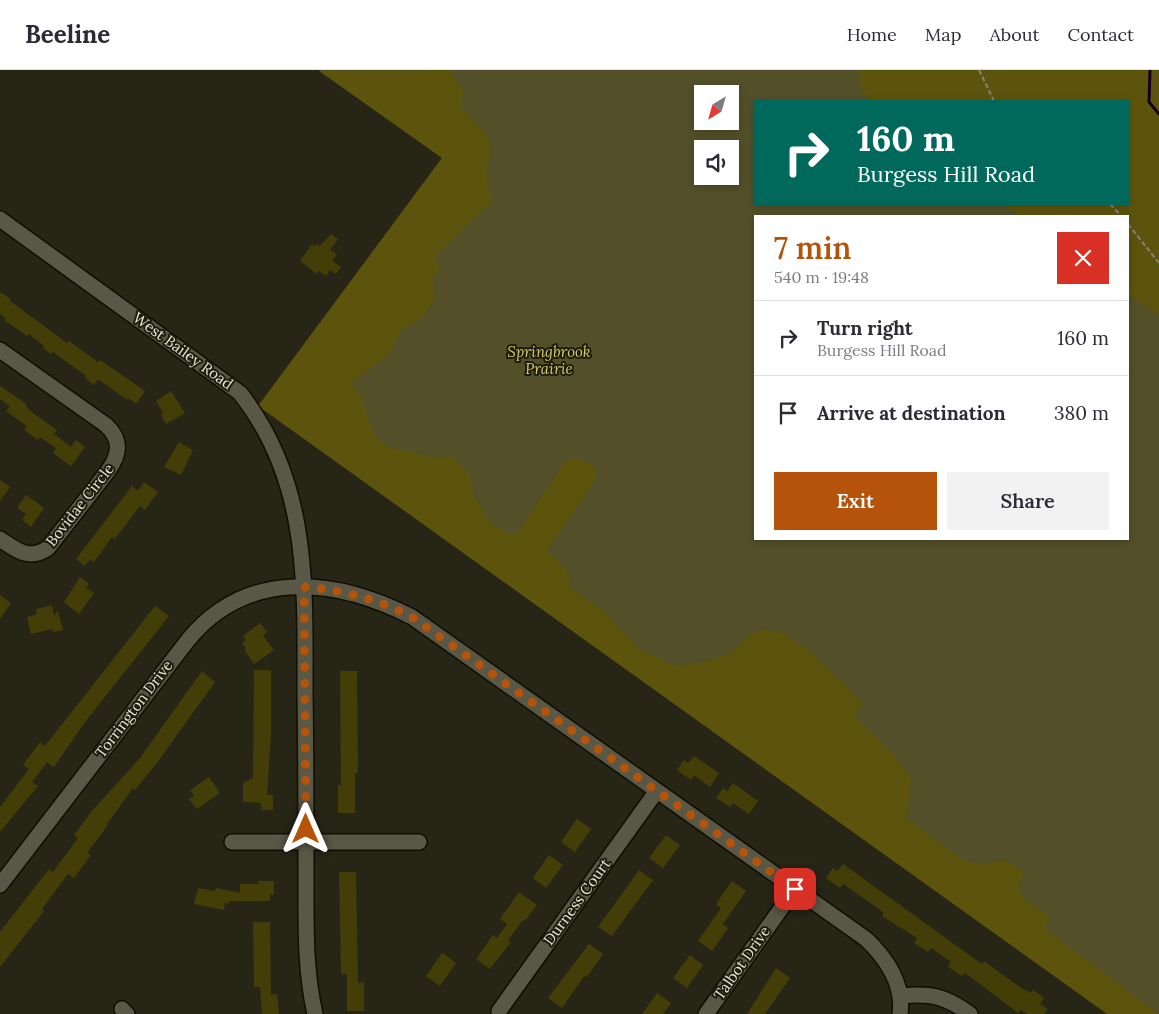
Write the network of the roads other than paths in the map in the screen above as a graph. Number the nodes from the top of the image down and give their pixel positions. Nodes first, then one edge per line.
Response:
1 (0, 218) edge
2 (0, 350) edge
3 (0, 539) edge
4 (304, 587) junction
5 (656, 792) junction
6 (232, 842) dead end
7 (306, 842) junction
8 (419, 842) dead end
9 (0, 885) edge
10 (795, 889) junction
11 (901, 996) junction
12 (498, 1011) dead end
13 (315, 1014) edge
14 (706, 1014) edge
15 (900, 1014) edge
16 (970, 1014) edge

1 - 4 street, West Bailey Road
2 - 3 street, Bovidae Circle
4 - 5 street, Torrington Drive
4 - 7 street, West Bailey Road
4 - 9 street, Torrington Drive
5 - 10 street, Torrington Drive
5 - 12 street, Durness Court
6 - 7 street
7 - 8 street
7 - 13 street, West Bailey Road
10 - 11 street, Torrington Drive
10 - 14 street, Talbot Drive
11 - 15 street
11 - 16 street

